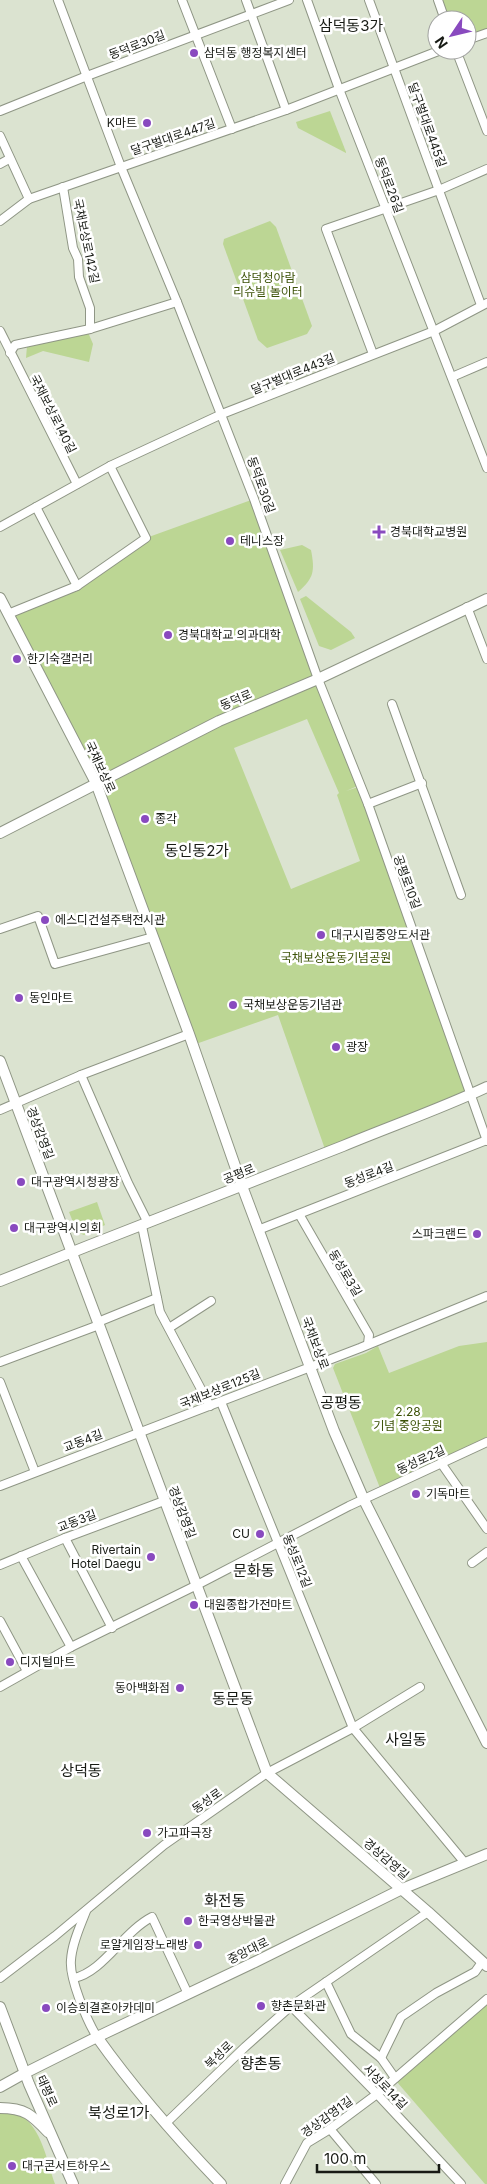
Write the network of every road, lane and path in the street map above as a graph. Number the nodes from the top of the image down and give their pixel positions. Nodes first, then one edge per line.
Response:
1 (58, 0) edge
2 (182, 0) edge
3 (246, 0) edge
4 (289, 0) edge
5 (307, 0) edge
6 (369, 0) edge
7 (252, 14) junction
8 (196, 35) junction
9 (427, 55) edge
10 (460, 60) edge
11 (394, 68) junction
12 (87, 76) junction
13 (339, 89) junction
14 (286, 110) junction
15 (0, 111) edge
16 (232, 129) junction
17 (487, 131) edge
18 (0, 136) edge
19 (10, 159) junction
20 (0, 164) edge
21 (121, 167) junction
22 (487, 169) edge
23 (63, 187) junction
24 (438, 190) junction
25 (29, 199) junction
26 (387, 209) junction
27 (0, 221) edge
28 (177, 302) junction
29 (484, 304) edge
30 (90, 329) junction
31 (0, 331) edge
32 (434, 331) junction
33 (0, 347) edge
34 (10, 353) junction
35 (372, 354) junction
36 (487, 362) edge
37 (452, 377) junction
38 (222, 414) junction
39 (110, 466) junction
40 (487, 468) edge
41 (76, 484) junction
42 (36, 507) junction
43 (0, 527) edge
44 (77, 586) junction
45 (0, 598) edge
46 (487, 599) edge
47 (467, 608) junction
48 (8, 614) junction
49 (487, 658) edge
50 (318, 679) junction
51 (392, 704) dead end
52 (96, 783) junction
53 (422, 783) junction
54 (368, 804) junction
55 (0, 833) edge
56 (461, 895) dead end
57 (0, 930) edge
58 (153, 938) junction
59 (189, 1034) junction
60 (0, 1061) edge
61 (80, 1076) junction
62 (487, 1087) edge
63 (471, 1095) junction
64 (15, 1104) junction
65 (0, 1110) edge
66 (487, 1140) edge
67 (242, 1186) junction
68 (298, 1214) junction
69 (145, 1224) junction
70 (258, 1230) junction
71 (72, 1252) junction
72 (1, 1278) edge
73 (487, 1296) edge
74 (157, 1298) junction
75 (211, 1302) dead end
76 (98, 1323) junction
77 (169, 1328) junction
78 (368, 1344) junction
79 (0, 1362) edge
80 (311, 1366) junction
81 (0, 1382) edge
82 (221, 1402) junction
83 (210, 1406) junction
84 (138, 1432) junction
85 (487, 1442) edge
86 (441, 1463) junction
87 (36, 1472) junction
88 (0, 1486) edge
89 (364, 1500) junction
90 (164, 1501) junction
91 (487, 1529) edge
92 (65, 1538) junction
93 (277, 1542) junction
94 (487, 1552) edge
95 (21, 1556) junction
96 (472, 1563) dead end
97 (0, 1565) edge
98 (197, 1585) junction
99 (0, 1621) edge
100 (112, 1628) junction
101 (71, 1647) junction
102 (27, 1671) junction
103 (0, 1687) edge
104 (420, 1687) dead end
105 (353, 1728) junction
106 (487, 1743) edge
107 (267, 1773) junction
108 (487, 1854) edge
109 (465, 1863) junction
110 (402, 1889) junction
111 (87, 1909) junction
112 (428, 1912) junction
113 (484, 1964) edge
114 (0, 1978) edge
115 (74, 1978) junction
116 (326, 1982) junction
117 (188, 1994) junction
118 (487, 1999) edge
119 (291, 2006) junction
120 (0, 2007) edge
121 (97, 2037) junction
122 (381, 2058) junction
123 (25, 2072) junction
124 (395, 2078) junction
125 (0, 2087) edge
126 (377, 2094) junction
127 (0, 2108) edge
128 (166, 2123) junction
129 (330, 2129) junction
130 (55, 2140) junction
131 (73, 2184) edge
132 (221, 2184) edge
133 (285, 2184) edge
134 (376, 2184) edge
135 (461, 2184) edge

1 - 12 street, 동덕로30길
2 - 8 street, 달구벌대로447길
3 - 7 street
4 - 7 street
5 - 13 street, 동덕로26길
6 - 11 street
7 - 8 street
7 - 14 street
8 - 12 street, 동덕로30길
8 - 16 street, 달구벌대로447길
9 - 11 street, 달구벌대로447길
10 - 17 street
11 - 13 street, 달구벌대로447길
11 - 24 street, 달구벌대로445길
12 - 15 street, 동덕로30길
12 - 21 street, 동덕로30길
13 - 14 street, 달구벌대로447길
13 - 26 street, 동덕로26길
14 - 16 street, 달구벌대로447길
16 - 21 street, 달구벌대로447길
18 - 19 street
19 - 20 street
19 - 25 street
21 - 23 street, 국채보상로142길
21 - 28 street, 동덕로30길
22 - 24 street
23 - 25 street, 국채보상로142길
23 - 30 street, 국채보상로142길
24 - 26 street
24 - 29 street, 달구벌대로443길
25 - 27 street, 국채보상로142길
26 - 32 street, 동덕로26길
26 - 35 street
28 - 30 street
28 - 38 street, 동덕로30길
29 - 32 street, 달구벌대로443길
30 - 34 street
31 - 34 street
32 - 35 street, 달구벌대로443길
32 - 37 street, 동덕로26길
33 - 34 street
34 - 41 street, 국채보상로140길
35 - 38 street, 달구벌대로443길
36 - 37 street
37 - 40 street, 동덕로26길
38 - 39 street
38 - 50 street, 동덕로30길
39 - 41 street
39 - 44 street
41 - 42 street
42 - 43 street
42 - 44 street
44 - 48 street
45 - 48 main road, 국채보상로
46 - 47 main road, 동덕로
47 - 49 street
47 - 50 main road, 동덕로
48 - 52 main road, 국채보상로
50 - 52 main road, 동덕로
50 - 54 street, 공평로10길
51 - 53 street
52 - 55 main road, 동덕로
52 - 58 main road, 국채보상로
53 - 54 street
53 - 56 street
54 - 63 street, 공평로10길
57 - 58 street
58 - 59 main road, 국채보상로
59 - 61 street
59 - 67 main road, 국채보상로
60 - 64 main road, 경상감영길
61 - 64 street
61 - 69 street
62 - 63 main road, 공평로
63 - 66 street, 공평로10길
63 - 67 main road, 공평로
64 - 65 street
64 - 71 main road, 경상감영길
66 - 68 street, 동성로4길
67 - 69 main road, 공평로
67 - 70 main road, 국채보상로
68 - 70 street, 동성로4길
68 - 78 street, 동성로3길
69 - 71 main road, 공평로
69 - 74 street
70 - 80 main road, 국채보상로
71 - 72 main road, 공평로
71 - 76 main road, 경상감영길
73 - 78 street
74 - 76 street
74 - 77 street
75 - 77 street
76 - 79 street
76 - 84 main road, 경상감영길
77 - 83 street
78 - 80 street
80 - 82 street, 국채보상로125길
80 - 89 main road, 국채보상로
81 - 87 street
82 - 83 street, 국채보상로125길
82 - 93 street, 동성로12길
83 - 84 street, 국채보상로125길
84 - 87 street, 교동4길
84 - 90 main road, 경상감영길
85 - 86 street, 동성로2길
86 - 89 street, 동성로2길
86 - 91 street
87 - 88 street, 교동4길
89 - 93 street, 동성로2길
89 - 106 main road, 국채보상로
90 - 92 street, 교동3길
90 - 98 main road, 경상감영길
92 - 95 street, 교동3길
92 - 100 street
93 - 98 street, 동성로2길
93 - 105 street, 동성로12길
94 - 96 street
95 - 97 street, 교동3길
95 - 101 street
98 - 100 street, 동성로2길
98 - 107 main road, 경상감영길
99 - 102 street
100 - 101 street, 동성로2길
101 - 102 street, 동성로2길
102 - 103 street, 동성로2길
104 - 105 street, 동성로
105 - 107 street, 동성로
105 - 109 street
107 - 110 main road, 경상감영길
107 - 111 street, 동성로
108 - 109 main road, 중앙대로
109 - 110 main road, 중앙대로
110 - 112 main road, 경상감영길
110 - 117 main road, 중앙대로
111 - 114 street, 동성로
111 - 115 street
112 - 113 main road, 경상감영길
112 - 116 street
113 - 122 street
115 - 117 street
115 - 121 street
116 - 119 street
116 - 122 street
117 - 121 main road, 중앙대로
118 - 124 street, 경상감영1길
119 - 126 street, 서성로14길
119 - 128 street, 북성로
120 - 123 main road, 태평로
121 - 123 main road, 중앙대로
121 - 128 main road
122 - 124 street
123 - 125 main road, 중앙대로
123 - 130 main road, 태평로
124 - 126 street, 경상감영1길
126 - 129 street, 경상감영1길
126 - 135 street, 서성로14길
127 - 130 main road
128 - 132 main road
129 - 133 street, 경상감영1길
129 - 134 street
130 - 131 main road, 태평로

